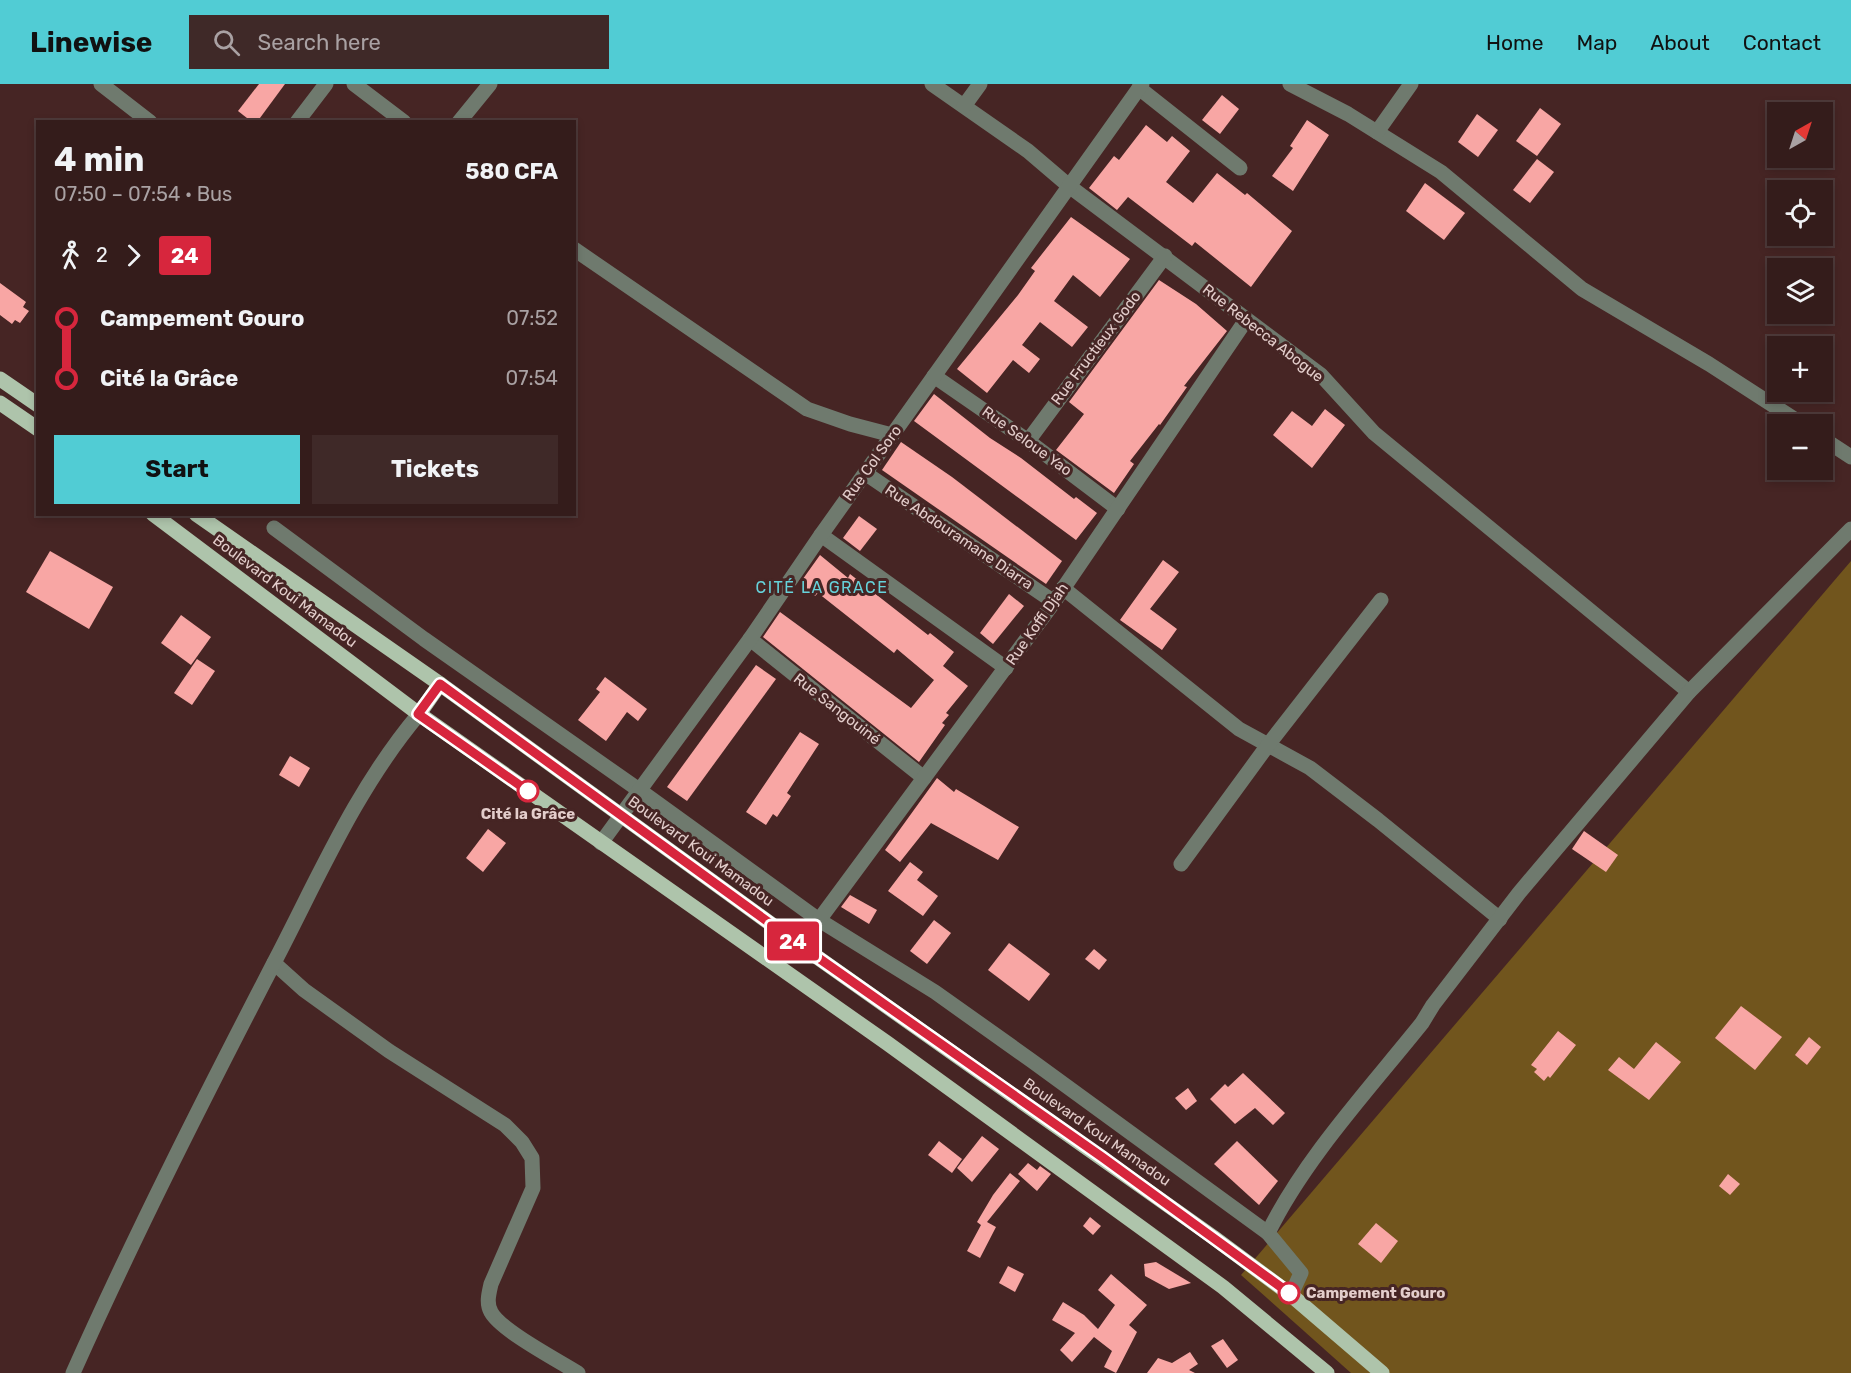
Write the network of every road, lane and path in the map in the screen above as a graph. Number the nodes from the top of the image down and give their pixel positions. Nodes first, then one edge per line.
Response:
1 (101, 84) edge
2 (326, 84) edge
3 (354, 84) edge
4 (490, 84) edge
5 (932, 84) edge
6 (980, 84) edge
7 (1290, 84) edge
8 (1411, 84) edge
9 (1141, 86) edge
10 (964, 106) junction
11 (147, 120) edge
12 (299, 120) edge
13 (401, 120) edge
14 (461, 120) edge
15 (1377, 132) junction
16 (1240, 168) dead end
17 (1069, 186) junction
18 (576, 250) edge
19 (1165, 256) junction
20 (1246, 320) junction
21 (934, 376) junction
22 (0, 379) edge
23 (0, 403) edge
24 (36, 404) edge
25 (1786, 414) edge
26 (36, 428) edge
27 (892, 435) junction
28 (1028, 441) junction
29 (1833, 445) edge
30 (1851, 457) edge
31 (865, 473) junction
32 (1118, 508) junction
33 (156, 516) edge
34 (199, 516) edge
35 (274, 528) dead end
36 (1851, 529) edge
37 (821, 535) junction
38 (1063, 588) junction
39 (1381, 600) dead end
40 (1054, 602) junction
41 (750, 639) junction
42 (1006, 668) junction
43 (440, 684) junction
44 (1689, 693) junction
45 (418, 714) junction
46 (1268, 745) junction
47 (924, 778) junction
48 (639, 790) junction
49 (621, 815) junction
50 (601, 843) junction
51 (1181, 864) dead end
52 (1500, 919) junction
53 (819, 920) junction
54 (274, 963) junction
55 (1268, 1233) junction
56 (1291, 1295) junction
57 (73, 1373) edge
58 (578, 1373) edge
59 (1327, 1373) edge
60 (1382, 1373) edge

1 - 11 street
2 - 12 street
3 - 13 street
4 - 14 street
5 - 10 street, Rue Rebecca Abogue
6 - 10 street
7 - 15 street
8 - 15 street
9 - 16 street
9 - 17 street, Rue Col Soro
10 - 17 street, Rue Rebecca Abogue
15 - 25 street
17 - 19 street, Rue Rebecca Abogue
17 - 21 street, Rue Col Soro
18 - 27 street
19 - 20 street, Rue Rebecca Abogue
19 - 28 street, Rue Fructieux Godo
20 - 32 street, Rue Koffi Djah
20 - 44 street, Rue Rebecca Abogue
21 - 27 street, Rue Col Soro
21 - 28 street, Rue Seloue Yao
22 - 24 main road
23 - 26 main road
27 - 31 street, Rue Col Soro
28 - 32 street, Rue Seloue Yao
29 - 30 street
31 - 37 street, Rue Col Soro
31 - 40 street, Rue Abdouramane Diarra
32 - 38 street, Rue Koffi Djah
33 - 45 main road, Boulevard Koui Mamadou
34 - 43 main road, Boulevard Koui Mamadou
35 - 48 street
36 - 44 street
37 - 41 street, Rue Col Soro
37 - 42 street
38 - 40 street, Rue Koffi Djah
38 - 46 street
39 - 46 street
40 - 42 street, Rue Koffi Djah
41 - 47 street, Rue Sangouiné
41 - 48 street, Rue Col Soro
42 - 47 street, Rue Koffi Djah
43 - 45 main road
43 - 49 main road, Boulevard Koui Mamadou
44 - 52 street
45 - 50 main road, Boulevard Koui Mamadou
45 - 54 street
46 - 51 street
46 - 52 street
47 - 53 street, Rue Koffi Djah
48 - 49 street, Rue Col Soro
48 - 53 street
49 - 50 street, Rue Col Soro
49 - 56 main road, Boulevard Koui Mamadou
50 - 59 main road, Boulevard Koui Mamadou
52 - 55 street
53 - 55 street
54 - 57 street
54 - 58 street
55 - 56 street
56 - 60 main road, Boulevard Koui Mamadou

